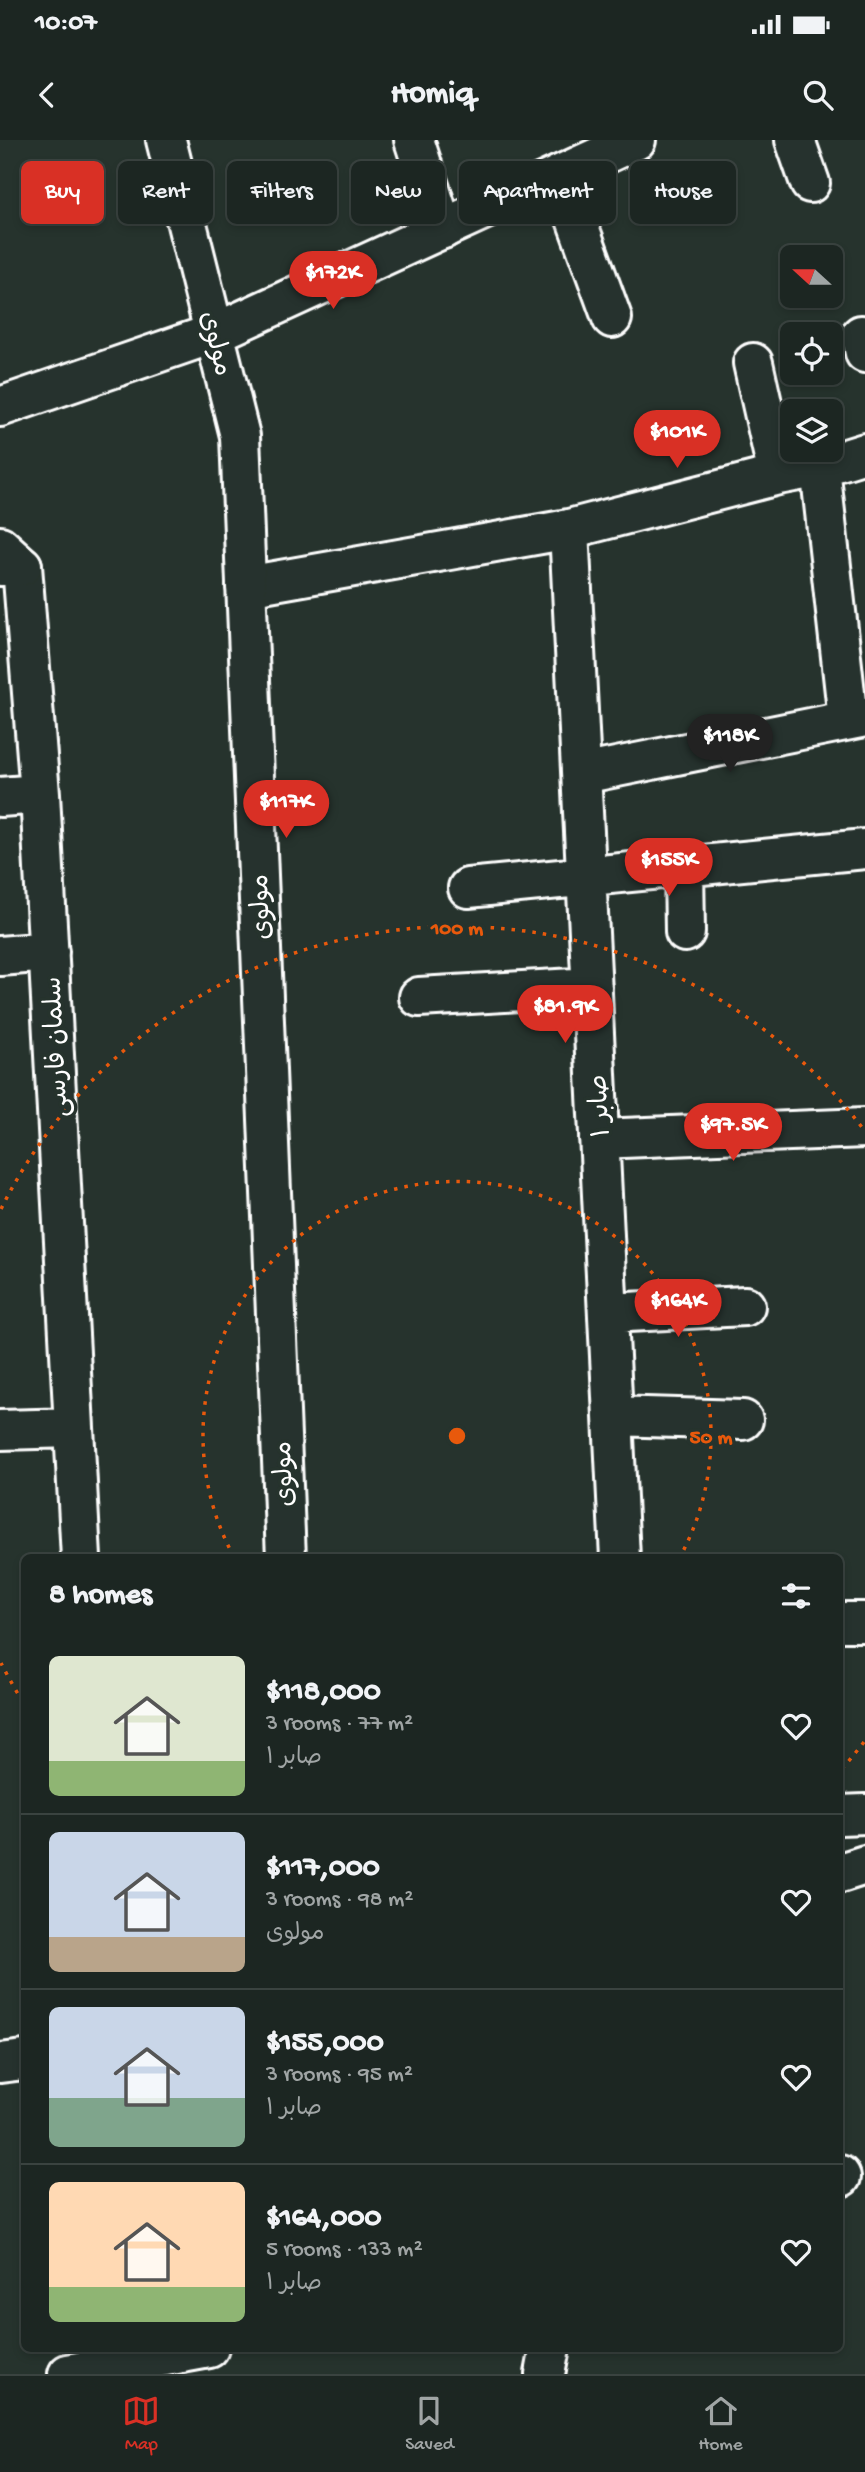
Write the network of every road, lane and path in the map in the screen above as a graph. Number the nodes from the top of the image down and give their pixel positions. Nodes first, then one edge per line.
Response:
1 (166, 140) edge
2 (414, 140) edge
3 (636, 140) edge
4 (795, 140) edge
5 (581, 158) edge
6 (810, 183) dead end
7 (443, 229) junction
8 (612, 318) dead end
9 (215, 333) junction
10 (753, 363) dead end
11 (0, 407) edge
12 (865, 453) edge
13 (820, 467) junction
14 (778, 475) junction
15 (569, 529) junction
16 (7, 559) edge
17 (246, 586) junction
18 (857, 719) edge
19 (582, 774) junction
20 (40, 794) junction
21 (0, 797) edge
22 (865, 849) edge
23 (684, 867) junction
24 (588, 876) junction
25 (468, 888) dead end
26 (685, 932) dead end
27 (49, 952) junction
28 (0, 956) edge
29 (592, 987) junction
30 (419, 997) dead end
31 (865, 1128) edge
32 (599, 1139) junction
33 (745, 1306) dead end
34 (608, 1313) junction
35 (613, 1416) junction
36 (743, 1420) dead end
37 (74, 1428) junction
38 (0, 1430) edge
39 (81, 1554) edge
40 (286, 1554) edge
41 (620, 1554) edge
42 (843, 1622) edge
43 (865, 1622) edge
44 (865, 1814) edge
45 (843, 1815) edge
46 (865, 1865) edge
47 (843, 1871) edge
48 (21, 2060) edge
49 (0, 2063) edge
50 (187, 2352) edge
51 (549, 2352) edge
52 (68, 2374) edge
53 (545, 2374) edge

1 - 9 street, مولوی
2 - 7 street
3 - 5 street
4 - 6 street
5 - 7 street
5 - 8 street
7 - 9 street
9 - 11 street
9 - 17 street, مولوی
10 - 14 street
12 - 13 street
13 - 14 street
13 - 18 street
14 - 15 street
15 - 17 street
15 - 19 street, صابر ۱
16 - 20 street, سلمان فارسی
17 - 40 street, مولوی
18 - 19 street
19 - 24 street, صابر ۱
20 - 21 street
20 - 27 street, سلمان فارسی
22 - 23 street
23 - 24 street
23 - 26 street
24 - 25 street
24 - 29 street, صابر ۱
27 - 28 street
27 - 37 street, سلمان فارسی
29 - 30 street
29 - 32 street, صابر ۱
31 - 32 street
32 - 34 street, صابر ۱
33 - 34 street
34 - 35 street, صابر ۱
35 - 36 street
35 - 41 street, صابر ۱
37 - 38 street
37 - 39 street, سلمان فارسی
42 - 43 street
44 - 45 street
46 - 47 street
48 - 49 street
50 - 52 street
51 - 53 street

